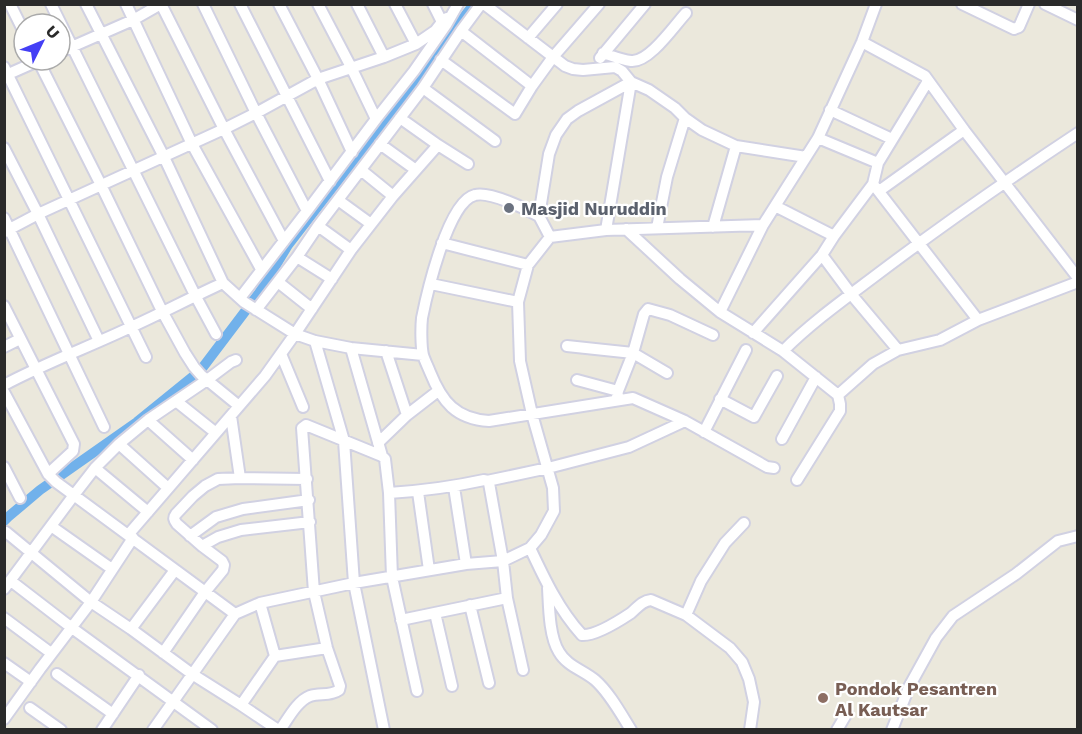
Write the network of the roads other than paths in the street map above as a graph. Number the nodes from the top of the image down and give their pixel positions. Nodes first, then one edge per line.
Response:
1 (86, 4) edge
2 (126, 4) edge
3 (161, 4) edge
4 (203, 4) edge
5 (240, 4) edge
6 (279, 4) edge
7 (318, 4) edge
8 (357, 4) edge
9 (395, 4) edge
10 (433, 4) edge
11 (482, 4) edge
12 (503, 4) edge
13 (557, 4) edge
14 (599, 4) edge
15 (645, 4) edge
16 (876, 4) edge
17 (962, 4) edge
18 (1029, 4) edge
19 (1045, 4) edge
20 (457, 7) edge
21 (495, 13) junction
22 (686, 13) dead end
23 (133, 20) junction
24 (1077, 20) edge
25 (442, 22) junction
26 (461, 31) junction
27 (101, 35) junction
28 (528, 38) junction
29 (862, 42) junction
30 (416, 44) junction
31 (72, 47) joint
32 (603, 53) junction
33 (384, 57) junction
34 (553, 57) junction
35 (441, 60) junction
36 (351, 67) junction
37 (592, 68) junction
38 (6, 72) edge
39 (44, 72) edge
40 (318, 79) junction
41 (928, 81) junction
42 (632, 82) junction
43 (532, 86) junction
44 (423, 88) junction
45 (287, 96) junction
46 (830, 110) junction
47 (256, 113) junction
48 (400, 118) junction
49 (685, 118) junction
50 (376, 119) junction
51 (224, 129) junction
52 (964, 130) junction
53 (1077, 133) edge
54 (818, 138) junction
55 (892, 139) junction
56 (495, 141) dead end
57 (192, 144) junction
58 (380, 144) junction
59 (438, 145) junction
60 (736, 146) junction
61 (4, 148) edge
62 (352, 152) junction
63 (164, 157) junction
64 (806, 157) junction
65 (878, 163) junction
66 (468, 164) dead end
67 (361, 170) junction
68 (416, 170) junction
69 (133, 171) junction
70 (330, 181) junction
71 (1004, 182) junction
72 (101, 185) junction
73 (876, 188) junction
74 (393, 196) junction
75 (69, 199) junction
76 (338, 200) junction
77 (775, 206) junction
78 (307, 211) junction
79 (38, 214) junction
80 (539, 216) junction
81 (4, 218) edge
82 (371, 224) junction
83 (763, 225) junction
84 (318, 226) junction
85 (712, 227) junction
86 (657, 228) junction
87 (626, 229) junction
88 (7, 230) edge
89 (606, 230) junction
90 (834, 236) junction
91 (550, 237) junction
92 (284, 241) junction
93 (441, 243) junction
94 (919, 243) junction
95 (351, 250) junction
96 (822, 255) junction
97 (297, 257) junction
98 (528, 265) junction
99 (261, 270) junction
100 (332, 279) junction
101 (1077, 280) edge
102 (278, 282) junction
103 (223, 283) junction
104 (431, 284) junction
105 (851, 294) junction
106 (195, 295) junction
107 (518, 302) junction
108 (248, 304) junction
109 (5, 307) edge
110 (312, 309) junction
111 (162, 311) junction
112 (720, 312) junction
113 (978, 320) junction
114 (131, 327) junction
115 (753, 333) junction
116 (216, 334) dead end
117 (294, 334) junction
118 (713, 335) dead end
119 (20, 339) junction
120 (99, 341) junction
121 (315, 341) junction
122 (567, 346) dead end
123 (4, 347) edge
124 (351, 348) junction
125 (746, 350) dead end
126 (898, 350) junction
127 (386, 351) junction
128 (783, 351) junction
129 (633, 353) junction
130 (281, 354) junction
131 (70, 355) junction
132 (423, 355) junction
133 (146, 357) dead end
134 (236, 360) dead end
135 (35, 369) junction
136 (667, 373) dead end
137 (777, 376) dead end
138 (816, 377) junction
139 (207, 380) junction
140 (578, 380) dead end
141 (4, 385) edge
142 (438, 391) junction
143 (4, 392) edge
144 (838, 395) junction
145 (618, 396) junction
146 (720, 399) junction
147 (176, 401) junction
148 (239, 406) junction
149 (303, 407) dead end
150 (532, 414) junction
151 (407, 415) junction
152 (231, 416) junction
153 (148, 420) junction
154 (685, 421) junction
155 (104, 427) dead end
156 (704, 432) junction
157 (216, 434) junction
158 (782, 439) dead end
159 (344, 441) junction
160 (378, 443) junction
161 (119, 444) junction
162 (382, 456) junction
163 (193, 460) junction
164 (4, 467) edge
165 (95, 468) junction
166 (548, 468) junction
167 (774, 468) dead end
168 (52, 478) junction
169 (240, 478) junction
170 (307, 479) junction
171 (797, 480) dead end
172 (488, 481) junction
173 (454, 487) junction
174 (168, 488) junction
175 (418, 492) junction
176 (389, 493) junction
177 (74, 495) junction
178 (20, 498) dead end
179 (309, 500) junction
180 (148, 512) junction
181 (310, 522) junction
182 (744, 523) dead end
183 (51, 526) junction
184 (6, 532) dead end
185 (131, 536) junction
186 (190, 536) junction
187 (1077, 536) edge
188 (202, 546) junction
189 (530, 548) junction
190 (31, 554) junction
191 (502, 561) junction
192 (466, 564) junction
193 (112, 569) junction
194 (175, 570) junction
195 (429, 570) junction
196 (392, 577) junction
197 (354, 584) junction
198 (8, 585) edge
199 (548, 585) junction
200 (205, 592) junction
201 (314, 592) junction
202 (507, 597) junction
203 (91, 602) junction
204 (260, 603) junction
205 (470, 605) junction
206 (435, 613) junction
207 (235, 614) junction
208 (686, 615) junction
209 (4, 618) edge
210 (401, 620) junction
211 (72, 628) junction
212 (131, 629) junction
213 (327, 648) junction
214 (51, 653) junction
215 (163, 653) junction
216 (275, 656) junction
217 (4, 663) edge
218 (523, 670) dead end
219 (57, 674) dead end
220 (192, 674) junction
221 (139, 675) junction
222 (31, 682) junction
223 (489, 683) dead end
224 (452, 686) dead end
225 (417, 691) dead end
226 (173, 701) junction
227 (241, 705) junction
228 (30, 708) dead end
229 (6, 712) edge
230 (847, 713) dead end
231 (113, 714) junction
232 (61, 729) edge
233 (102, 729) edge
234 (153, 729) edge
235 (213, 729) edge
236 (279, 729) edge
237 (384, 729) edge
238 (631, 729) edge
239 (750, 729) edge
240 (837, 729) edge
241 (892, 729) edge

1 - 27 street
2 - 23 street
3 - 23 street
3 - 51 street
4 - 47 street
5 - 45 street
6 - 40 street
7 - 36 street
8 - 33 street
9 - 30 street
10 - 25 street
11 - 21 street
11 - 26 street
12 - 21 street
13 - 28 street
14 - 34 street
15 - 32 street
16 - 29 street
17 - 18 street
19 - 24 street
20 - 25 street
20 - 50 street
21 - 28 street
22 - 32 street
23 - 27 street
23 - 57 street
25 - 30 street
26 - 35 street
26 - 43 street
27 - 31 street
27 - 63 street
28 - 34 street
29 - 41 street
29 - 46 street
30 - 33 street
31 - 69 street
32 - 37 street
33 - 36 street
34 - 37 street
34 - 43 street
35 - 43 street
35 - 44 street
36 - 40 street
36 - 50 street
37 - 42 street
38 - 75 street
39 - 72 street
40 - 45 street
40 - 62 street
41 - 52 street
41 - 55 street
42 - 49 street
42 - 80 street
42 - 89 street
44 - 48 street
44 - 56 street
45 - 47 street
45 - 70 street
46 - 54 street
46 - 55 street
47 - 51 street
47 - 78 street
48 - 58 street
48 - 59 street
49 - 60 street
49 - 86 street
50 - 62 street
51 - 57 street
51 - 92 street
52 - 71 street
52 - 73 street
53 - 71 street
54 - 64 street
54 - 65 street
55 - 65 street
57 - 63 street
57 - 99 street
58 - 67 street
58 - 68 street
59 - 66 street
59 - 68 street
60 - 64 street
60 - 85 street
61 - 79 street
62 - 70 street
63 - 69 street
63 - 103 street
64 - 77 street
65 - 73 street
67 - 74 street
67 - 76 street
68 - 74 street
69 - 72 street
69 - 106 street
70 - 78 street
71 - 94 street
71 - 101 street
72 - 75 street
72 - 111 street
73 - 90 street
73 - 94 street
74 - 82 street
75 - 79 street
75 - 114 street
76 - 82 street
76 - 84 street
77 - 83 street
77 - 90 street
78 - 92 street
79 - 88 street
79 - 120 street
80 - 91 street
80 - 93 street
81 - 88 street
82 - 95 street
83 - 85 street
83 - 112 street
84 - 95 street
84 - 97 street
85 - 86 street
86 - 87 street
87 - 89 street
87 - 112 street
88 - 131 street
89 - 91 street
90 - 96 street
91 - 98 street
92 - 99 street
93 - 98 street
93 - 104 street
94 - 105 street
94 - 113 street
95 - 100 street
96 - 105 street
96 - 115 street
97 - 100 street
97 - 102 street
98 - 107 street
99 - 108 street
100 - 110 street
101 - 113 street
102 - 108 street
102 - 110 street
103 - 106 street
103 - 108 street
104 - 107 street
104 - 132 street
105 - 126 street
105 - 128 street
106 - 111 street
106 - 116 street
107 - 150 street
108 - 117 street
109 - 119 street
110 - 117 street
111 - 114 street
111 - 139 street
112 - 115 street
113 - 126 street
114 - 120 street
114 - 133 street
115 - 128 street
117 - 121 street
117 - 130 street
118 - 129 street
119 - 123 street
119 - 135 street
120 - 131 street
121 - 124 street
121 - 159 street
122 - 129 street
124 - 127 street
124 - 160 street
125 - 146 street
126 - 144 street
127 - 132 street
127 - 151 street
128 - 138 street
129 - 136 street
129 - 145 street
130 - 148 street
130 - 149 street
131 - 135 street
131 - 155 street
132 - 142 street
134 - 139 street
135 - 141 street
135 - 168 street
137 - 146 street
138 - 144 street
138 - 158 street
139 - 147 street
139 - 148 street
140 - 145 street
142 - 150 street
142 - 151 street
143 - 168 street
144 - 171 street
145 - 150 street
145 - 154 street
146 - 156 street
147 - 153 street
147 - 157 street
148 - 152 street
150 - 166 street
151 - 160 street
152 - 157 street
152 - 169 street
153 - 161 street
153 - 163 street
154 - 156 street
154 - 166 street
156 - 167 street
157 - 163 street
159 - 162 street
159 - 170 street
159 - 197 street
160 - 162 street
161 - 165 street
161 - 174 street
162 - 176 street
163 - 174 street
164 - 178 street
165 - 177 street
165 - 180 street
166 - 172 street
166 - 189 street
168 - 177 street
169 - 170 street
169 - 186 street
170 - 179 street
172 - 173 street
172 - 191 street
173 - 175 street
173 - 192 street
174 - 180 street
175 - 176 street
175 - 195 street
176 - 196 street
177 - 183 street
177 - 185 street
179 - 181 street
179 - 186 street
180 - 185 street
181 - 188 street
181 - 201 street
182 - 208 street
183 - 190 street
183 - 193 street
184 - 190 street
185 - 193 street
185 - 194 street
186 - 188 street
187 - 241 street
188 - 200 street
189 - 191 street
189 - 199 street
190 - 198 street
190 - 203 street
191 - 192 street
191 - 202 street
192 - 195 street
193 - 203 street
194 - 200 street
194 - 212 street
195 - 196 street
196 - 197 street
196 - 210 street
197 - 201 street
197 - 237 street
198 - 211 street
199 - 208 street
199 - 238 street
200 - 207 street
200 - 215 street
201 - 204 street
201 - 213 street
202 - 205 street
202 - 218 street
203 - 211 street
203 - 212 street
204 - 207 street
204 - 216 street
205 - 206 street
205 - 223 street
206 - 210 street
206 - 224 street
207 - 220 street
208 - 239 street
209 - 214 street
210 - 225 street
211 - 214 street
211 - 221 street
212 - 215 street
213 - 216 street
213 - 236 street
214 - 222 street
215 - 220 street
216 - 227 street
217 - 222 street
219 - 231 street
220 - 226 street
220 - 227 street
221 - 226 street
221 - 231 street
222 - 229 street
226 - 234 street
226 - 235 street
227 - 236 street
228 - 232 street
230 - 240 street
231 - 233 street

